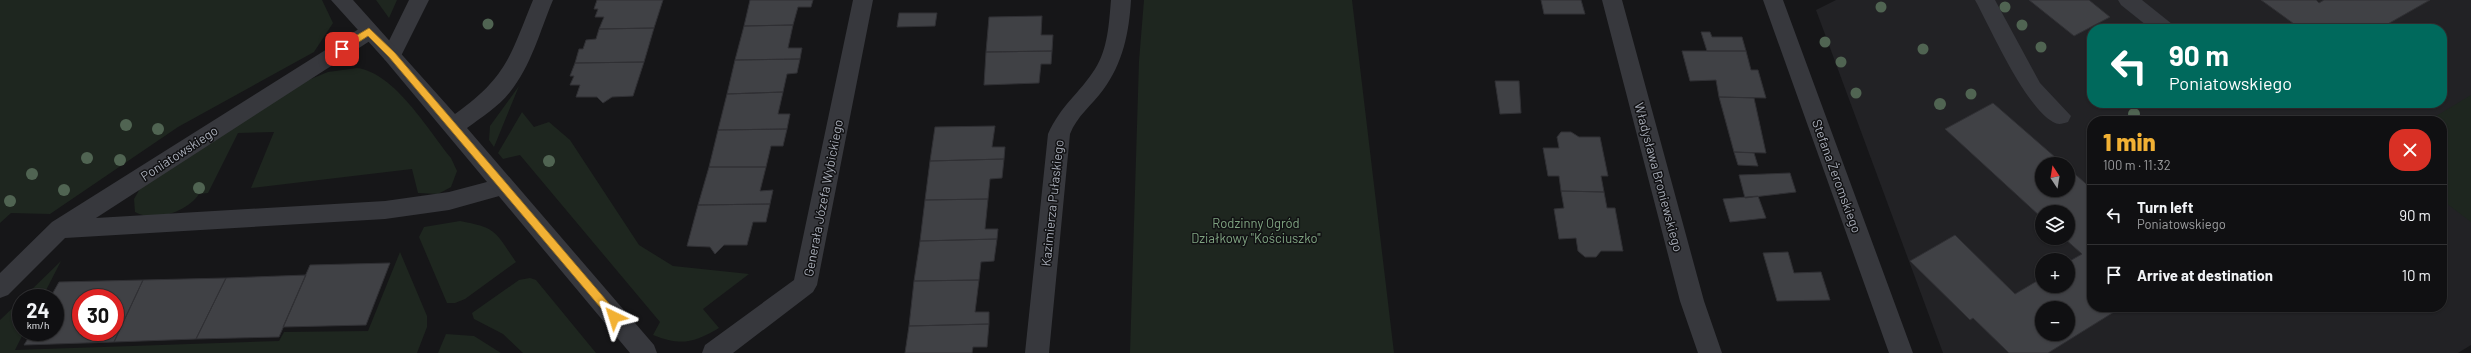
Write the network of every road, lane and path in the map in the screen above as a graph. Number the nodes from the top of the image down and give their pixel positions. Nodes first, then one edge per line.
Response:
1 (341, 0) edge
2 (419, 0) edge
3 (542, 0) edge
4 (863, 0) edge
5 (1121, 0) edge
6 (1612, 0) edge
7 (1773, 0) edge
8 (1985, 0) edge
9 (2128, 0) edge
10 (2159, 24) edge
11 (369, 32) junction
12 (392, 55) junction
13 (2060, 116) dead end
14 (453, 127) junction
15 (502, 187) junction
16 (60, 229) junction
17 (0, 288) edge
18 (645, 353) edge
19 (714, 353) edge
20 (1038, 353) edge
21 (1710, 353) edge
22 (1901, 353) edge

1 - 11 street
2 - 12 street
3 - 14 street
4 - 19 street, Generała Józefa Wybickiego
5 - 20 street, Kazimierza Pułaskiego
6 - 21 street, Władysława Broniewskiego
7 - 22 street, Stefana Żeromskiego
8 - 13 street
9 - 10 street
11 - 12 street
11 - 16 street, Poniatowskiego
12 - 14 street
14 - 15 street
15 - 16 street
15 - 18 street
16 - 17 street, Poniatowskiego

